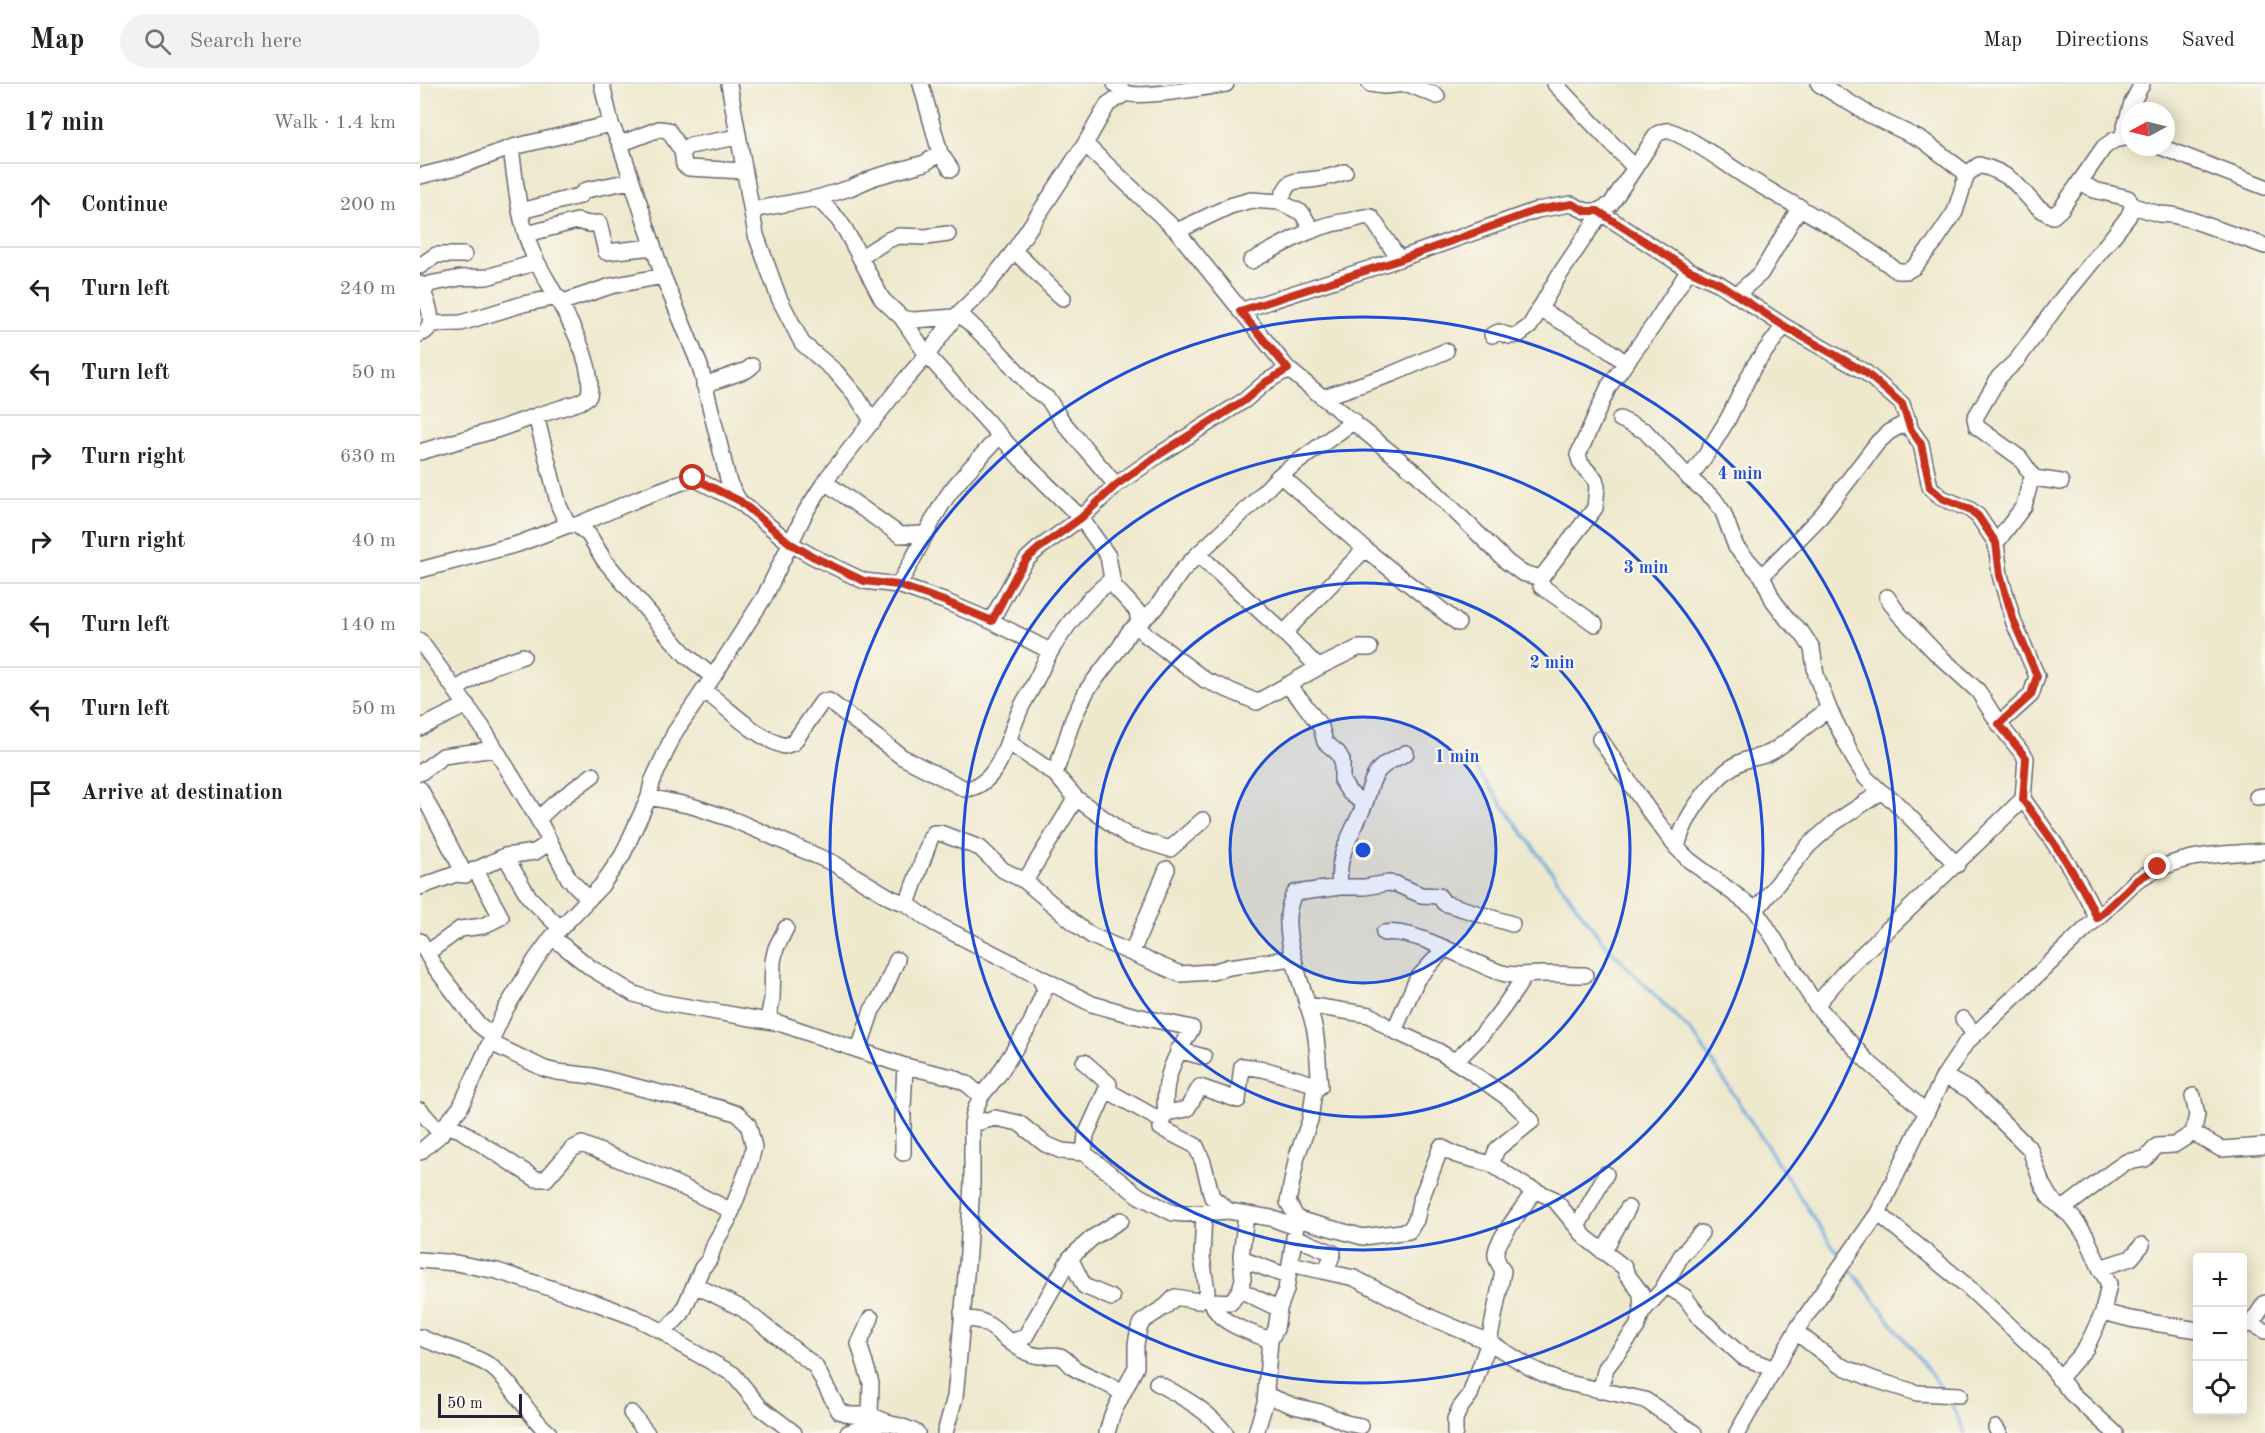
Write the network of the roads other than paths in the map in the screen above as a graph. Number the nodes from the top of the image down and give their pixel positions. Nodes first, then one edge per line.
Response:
1 (603, 84) edge
2 (729, 84) edge
3 (921, 84) edge
4 (1226, 84) edge
5 (1370, 84) edge
6 (1408, 84) edge
7 (1555, 84) edge
8 (1820, 84) edge
9 (2142, 84) edge
10 (1121, 89) edge
11 (1437, 96) dead end
12 (2133, 102) edge
13 (611, 124) junction
14 (738, 137) junction
15 (2121, 139) edge
16 (620, 144) junction
17 (1085, 144) junction
18 (511, 148) junction
19 (682, 150) junction
20 (2175, 152) edge
21 (940, 153) junction
22 (1635, 168) junction
23 (951, 169) dead end
24 (744, 171) junction
25 (1345, 172) dead end
26 (1967, 174) junction
27 (420, 176) edge
28 (631, 181) junction
29 (2080, 181) junction
30 (2265, 187) edge
31 (817, 198) junction
32 (1280, 202) junction
33 (2133, 206) junction
34 (1800, 207) junction
35 (752, 210) junction
36 (521, 211) junction
37 (1600, 212) junction
38 (1312, 230) junction
39 (1177, 231) junction
40 (527, 234) junction
41 (948, 234) dead end
42 (2265, 246) edge
43 (653, 247) junction
44 (1014, 251) junction
45 (464, 255) dead end
46 (861, 257) junction
47 (1399, 260) junction
48 (1251, 261) dead end
49 (537, 262) junction
50 (420, 266) edge
51 (1689, 270) junction
52 (663, 276) junction
53 (422, 289) edge
54 (1736, 295) junction
55 (1063, 298) dead end
56 (559, 300) junction
57 (1539, 309) junction
58 (1240, 311) junction
59 (957, 315) junction
60 (902, 318) junction
61 (1784, 326) junction
62 (425, 329) edge
63 (1492, 335) dead end
64 (1446, 351) dead end
65 (927, 355) junction
66 (1626, 363) junction
67 (752, 366) dead end
68 (1288, 369) junction
69 (704, 385) junction
70 (1324, 397) junction
71 (536, 416) junction
72 (1620, 419) dead end
73 (1354, 421) junction
74 (1909, 421) junction
75 (873, 422) junction
76 (1000, 435) junction
77 (420, 452) edge
78 (1280, 475) junction
79 (1689, 478) junction
80 (2034, 478) junction
81 (825, 482) junction
82 (2061, 482) dead end
83 (1116, 485) junction
84 (740, 501) junction
85 (1081, 518) junction
86 (572, 525) junction
87 (924, 534) junction
88 (1996, 543) junction
89 (791, 544) junction
90 (1365, 549) junction
91 (1198, 554) junction
92 (420, 570) edge
93 (1762, 576) junction
94 (1541, 578) junction
95 (1112, 580) junction
96 (898, 585) junction
97 (1887, 597) dead end
98 (992, 621) junction
99 (1139, 622) junction
100 (1458, 623) dead end
101 (1595, 624) dead end
102 (1284, 633) junction
103 (420, 641) edge
104 (1370, 648) dead end
105 (1050, 651) junction
106 (523, 656) dead end
107 (1318, 667) junction
108 (713, 677) junction
109 (1287, 685) junction
110 (455, 690) junction
111 (703, 690) junction
112 (466, 705) junction
113 (1829, 709) junction
114 (1999, 724) junction
115 (420, 728) edge
116 (1600, 739) dead end
117 (1008, 742) junction
118 (495, 749) junction
119 (1406, 753) dead end
120 (420, 773) edge
121 (1055, 774) junction
122 (593, 775) dead end
123 (420, 789) edge
124 (1881, 792) junction
125 (649, 797) junction
126 (1076, 798) junction
127 (2023, 800) junction
128 (1364, 804) junction
129 (538, 819) junction
130 (1203, 820) dead end
131 (550, 842) junction
132 (1677, 848) junction
133 (2265, 851) edge
134 (505, 856) junction
135 (1957, 865) junction
136 (1167, 869) dead end
137 (470, 872) junction
138 (1025, 881) junction
139 (420, 887) edge
140 (1340, 887) junction
141 (589, 899) junction
142 (907, 904) junction
143 (1756, 910) junction
144 (2097, 918) junction
145 (1512, 924) dead end
146 (786, 928) dead end
147 (556, 933) junction
148 (1384, 933) dead end
149 (424, 947) edge
150 (1445, 948) junction
151 (1132, 952) junction
152 (1293, 958) junction
153 (897, 960) dead end
154 (1585, 975) dead end
155 (1524, 977) junction
156 (1040, 979) junction
157 (1307, 1005) junction
158 (1816, 1005) junction
159 (1963, 1019) dead end
160 (768, 1020) junction
161 (1394, 1031) junction
162 (1974, 1034) junction
163 (492, 1040) junction
164 (859, 1049) junction
165 (1178, 1050) junction
166 (1204, 1057) dead end
167 (1455, 1061) junction
168 (1084, 1062) dead end
169 (905, 1066) junction
170 (1944, 1076) junction
171 (1109, 1084) junction
172 (1320, 1086) junction
173 (981, 1096) junction
174 (2193, 1096) dead end
175 (420, 1110) edge
176 (1926, 1112) junction
177 (1164, 1117) junction
178 (972, 1124) junction
179 (443, 1130) junction
180 (2193, 1133) junction
181 (2265, 1146) edge
182 (420, 1152) edge
183 (903, 1153) dead end
184 (1084, 1153) junction
185 (1491, 1164) junction
186 (1606, 1174) dead end
187 (1534, 1190) junction
188 (1628, 1208) dead end
189 (2063, 1209) junction
190 (732, 1211) junction
191 (1228, 1211) junction
192 (1204, 1213) junction
193 (1878, 1213) junction
194 (1246, 1215) junction
195 (1121, 1220) dead end
196 (1577, 1227) junction
197 (1295, 1228) junction
198 (1701, 1233) dead end
199 (2142, 1245) dead end
200 (1603, 1252) junction
201 (1241, 1256) junction
202 (1070, 1258) junction
203 (420, 1260) edge
204 (2100, 1268) junction
205 (1289, 1270) junction
206 (1326, 1271) junction
207 (695, 1285) junction
208 (1665, 1285) junction
209 (1240, 1290) junction
210 (1112, 1298) dead end
211 (1208, 1299) junction
212 (2265, 1303) edge
213 (1279, 1309) junction
214 (962, 1312) junction
215 (1642, 1312) junction
216 (2103, 1312) junction
217 (871, 1318) dead end
218 (2253, 1327) edge
219 (2193, 1329) edge
220 (664, 1332) junction
221 (1796, 1332) junction
222 (420, 1337) edge
223 (1270, 1340) junction
224 (1010, 1342) junction
225 (1489, 1342) junction
226 (1773, 1369) junction
227 (2059, 1379) junction
228 (1157, 1383) dead end
229 (1600, 1391) junction
230 (1123, 1394) junction
231 (1266, 1395) junction
232 (1959, 1395) dead end
233 (631, 1413) dead end
234 (870, 1415) junction
235 (887, 1422) junction
236 (1361, 1426) dead end
237 (549, 1433) edge
238 (647, 1433) edge
239 (794, 1433) edge
240 (848, 1433) edge
241 (917, 1433) edge
242 (945, 1433) edge
243 (1107, 1433) edge
244 (1225, 1433) edge
245 (1256, 1433) edge
246 (1455, 1433) edge
247 (1694, 1433) edge
248 (1737, 1433) edge
249 (2115, 1433) edge

1 - 13 street
2 - 14 street
3 - 21 street
4 - 10 street
5 - 6 street
6 - 11 street
7 - 22 street
8 - 26 street
9 - 12 street
10 - 17 street
13 - 16 street
13 - 18 street
14 - 19 street
14 - 24 street
15 - 29 street
16 - 19 street
16 - 28 street
17 - 39 street
17 - 44 street
18 - 27 street
18 - 36 street
19 - 24 street
20 - 30 street
21 - 23 street
21 - 31 street
22 - 34 street
22 - 37 street
24 - 35 street
25 - 32 street
26 - 29 street
26 - 34 street
28 - 36 street
28 - 43 street
29 - 33 street
31 - 35 street
31 - 46 street
32 - 38 street
32 - 39 street
33 - 42 street
33 - 80 street
34 - 54 street
35 - 75 street
36 - 40 street
37 - 47 street
37 - 51 street
37 - 57 street
38 - 47 street
38 - 48 street
39 - 58 street
40 - 43 street
40 - 49 street
41 - 46 street
43 - 52 street
44 - 55 street
44 - 59 street
45 - 50 street
46 - 60 street
47 - 58 street
49 - 53 street
49 - 56 street
51 - 54 street
51 - 66 street
52 - 56 street
52 - 69 street
53 - 62 street
54 - 61 street
56 - 62 street
56 - 71 street
57 - 63 street
57 - 66 street
58 - 68 street
59 - 60 street
59 - 65 street
59 - 83 street
60 - 65 street
61 - 74 street
61 - 79 street
64 - 70 street
65 - 75 street
65 - 76 street
66 - 94 street
67 - 69 street
68 - 70 street
68 - 83 street
69 - 84 street
70 - 73 street
71 - 77 street
71 - 86 street
72 - 79 street
73 - 78 street
73 - 94 street
74 - 88 street
74 - 93 street
75 - 81 street
76 - 85 street
76 - 87 street
78 - 90 street
78 - 91 street
79 - 93 street
80 - 82 street
80 - 88 street
81 - 87 street
81 - 89 street
83 - 85 street
84 - 86 street
84 - 89 street
85 - 95 street
85 - 98 street
86 - 92 street
86 - 108 street
87 - 96 street
88 - 114 street
89 - 96 street
89 - 108 street
90 - 100 street
90 - 102 street
91 - 99 street
91 - 102 street
93 - 113 street
94 - 101 street
95 - 99 street
95 - 105 street
96 - 98 street
97 - 114 street
98 - 105 street
99 - 109 street
99 - 121 street
102 - 107 street
103 - 110 street
104 - 107 street
105 - 117 street
106 - 110 street
107 - 109 street
108 - 111 street
109 - 128 street
110 - 112 street
111 - 117 street
111 - 125 street
112 - 115 street
112 - 118 street
113 - 124 street
113 - 132 street
114 - 127 street
116 - 132 street
117 - 121 street
118 - 120 street
118 - 129 street
119 - 128 street
121 - 126 street
122 - 129 street
123 - 137 street
124 - 135 street
124 - 143 street
125 - 141 street
125 - 142 street
126 - 130 street
126 - 138 street
127 - 135 street
127 - 144 street
128 - 140 street
129 - 131 street
131 - 134 street
131 - 141 street
132 - 143 street
133 - 144 street
134 - 137 street
134 - 147 street
135 - 158 street
136 - 151 street
137 - 139 street
137 - 149 street
138 - 142 street
138 - 151 street
140 - 145 street
140 - 152 street
141 - 147 street
142 - 156 street
143 - 158 street
144 - 162 street
146 - 160 street
147 - 160 street
147 - 163 street
148 - 150 street
149 - 163 street
150 - 155 street
150 - 161 street
151 - 152 street
152 - 157 street
153 - 164 street
154 - 155 street
155 - 167 street
156 - 165 street
156 - 173 street
157 - 161 street
157 - 172 street
158 - 176 street
159 - 162 street
160 - 164 street
161 - 167 street
162 - 170 street
163 - 179 street
163 - 190 street
164 - 169 street
165 - 166 street
165 - 177 street
167 - 185 street
168 - 171 street
169 - 173 street
169 - 183 street
170 - 176 street
170 - 189 street
171 - 177 street
171 - 184 street
172 - 177 street
172 - 197 street
173 - 178 street
174 - 180 street
175 - 179 street
176 - 193 street
177 - 191 street
178 - 184 street
178 - 214 street
179 - 182 street
179 - 190 street
180 - 181 street
180 - 189 street
184 - 192 street
185 - 187 street
185 - 197 street
186 - 196 street
187 - 196 street
187 - 225 street
188 - 200 street
189 - 204 street
190 - 207 street
191 - 192 street
191 - 194 street
192 - 211 street
193 - 221 street
193 - 227 street
194 - 197 street
194 - 201 street
195 - 202 street
196 - 200 street
197 - 205 street
197 - 206 street
198 - 208 street
199 - 204 street
200 - 215 street
201 - 205 street
201 - 209 street
202 - 210 street
202 - 224 street
203 - 220 street
204 - 216 street
205 - 206 street
205 - 213 street
206 - 225 street
207 - 220 street
207 - 234 street
208 - 215 street
208 - 226 street
209 - 211 street
209 - 213 street
211 - 223 street
211 - 230 street
212 - 218 street
213 - 223 street
214 - 224 street
214 - 242 street
215 - 229 street
216 - 219 street
216 - 227 street
217 - 234 street
220 - 239 street
221 - 226 street
221 - 232 street
222 - 237 street
223 - 231 street
224 - 230 street
225 - 229 street
225 - 246 street
226 - 248 street
227 - 249 street
228 - 244 street
229 - 247 street
230 - 243 street
231 - 236 street
231 - 245 street
233 - 238 street
234 - 235 street
235 - 240 street
235 - 241 street

